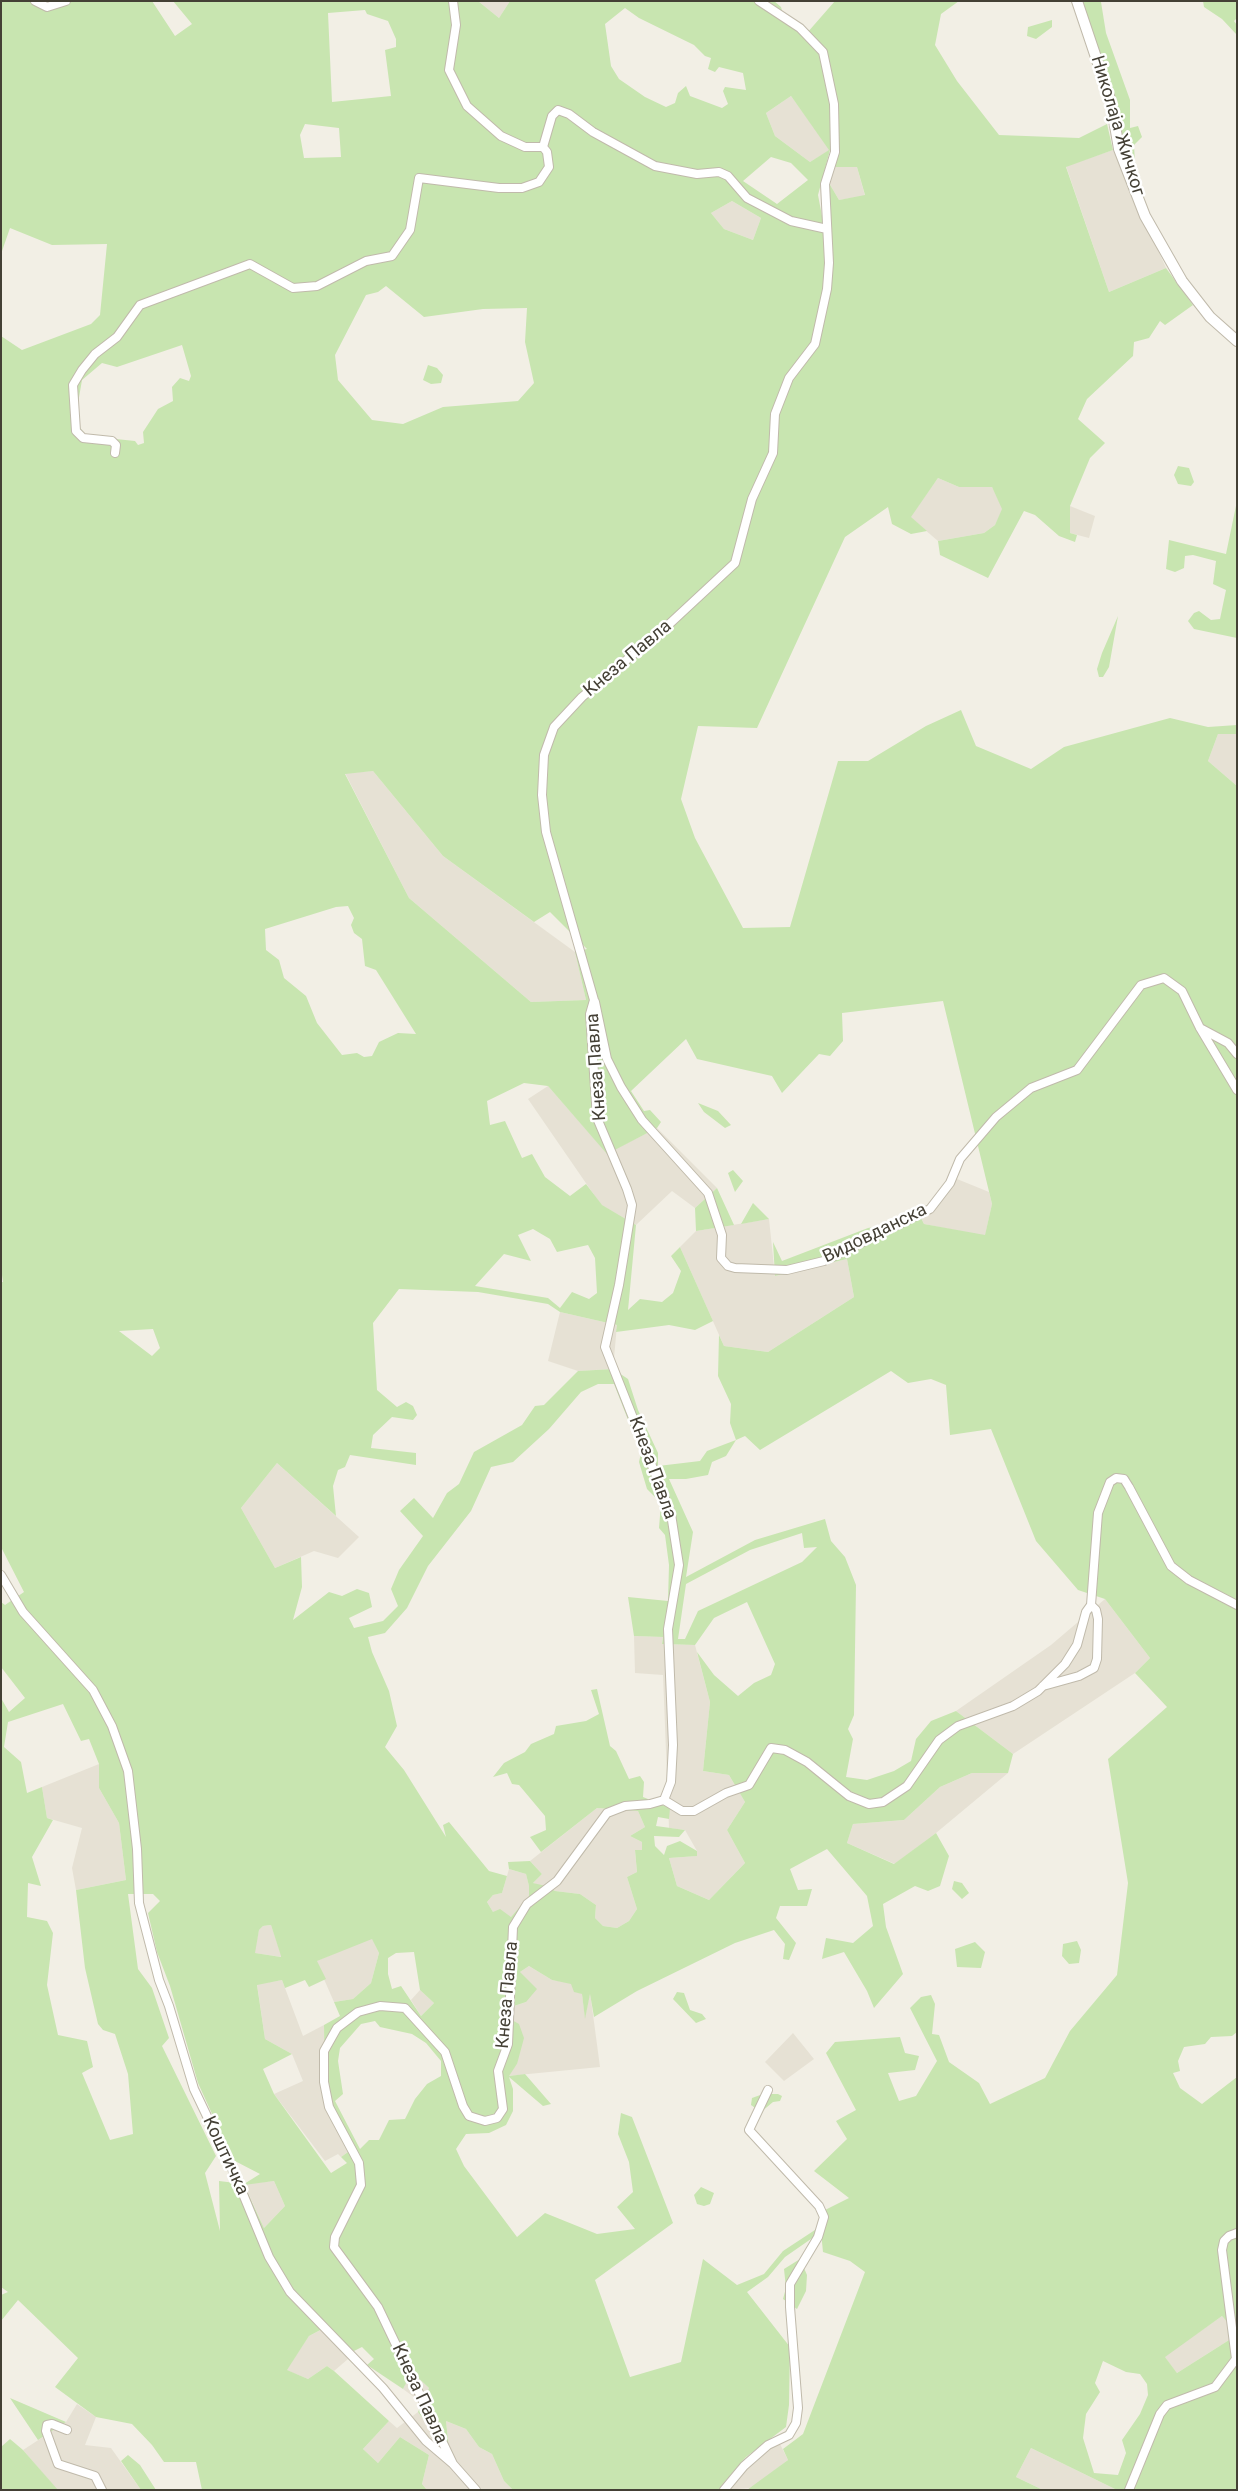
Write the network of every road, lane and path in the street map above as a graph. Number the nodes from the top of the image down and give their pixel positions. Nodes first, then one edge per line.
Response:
1 (35, 1) edge
2 (66, 1) edge
3 (453, 1) edge
4 (759, 1) edge
5 (1077, 1) edge
6 (543, 147) junction
7 (827, 229) junction
8 (1237, 341) edge
9 (115, 453) dead end
10 (594, 1000) junction
11 (1200, 1028) junction
12 (1237, 1054) edge
13 (1237, 1090) edge
14 (1, 1575) edge
15 (1091, 1605) junction
16 (1237, 1605) edge
17 (1043, 1686) junction
18 (664, 1800) junction
19 (768, 2090) dead end
20 (1237, 2233) edge
21 (67, 2430) dead end
22 (452, 2464) junction
23 (102, 2490) edge
24 (476, 2490) edge
25 (724, 2490) edge
26 (1129, 2490) edge

1 - 2 street
3 - 6 street
4 - 7 street, Кнеза Павла
5 - 8 street, Николаја Жичког
6 - 7 street
6 - 9 street
7 - 10 street, Кнеза Павла
10 - 11 street, Видовданска
10 - 18 street, Кнеза Павла
11 - 12 street
11 - 13 street, Видовданска
14 - 22 street, Коштичка
15 - 16 street
15 - 17 street
15 - 17 street
17 - 18 street
18 - 22 street, Кнеза Павла
19 - 25 street
20 - 26 street
21 - 23 street
22 - 24 street, Коштичка

